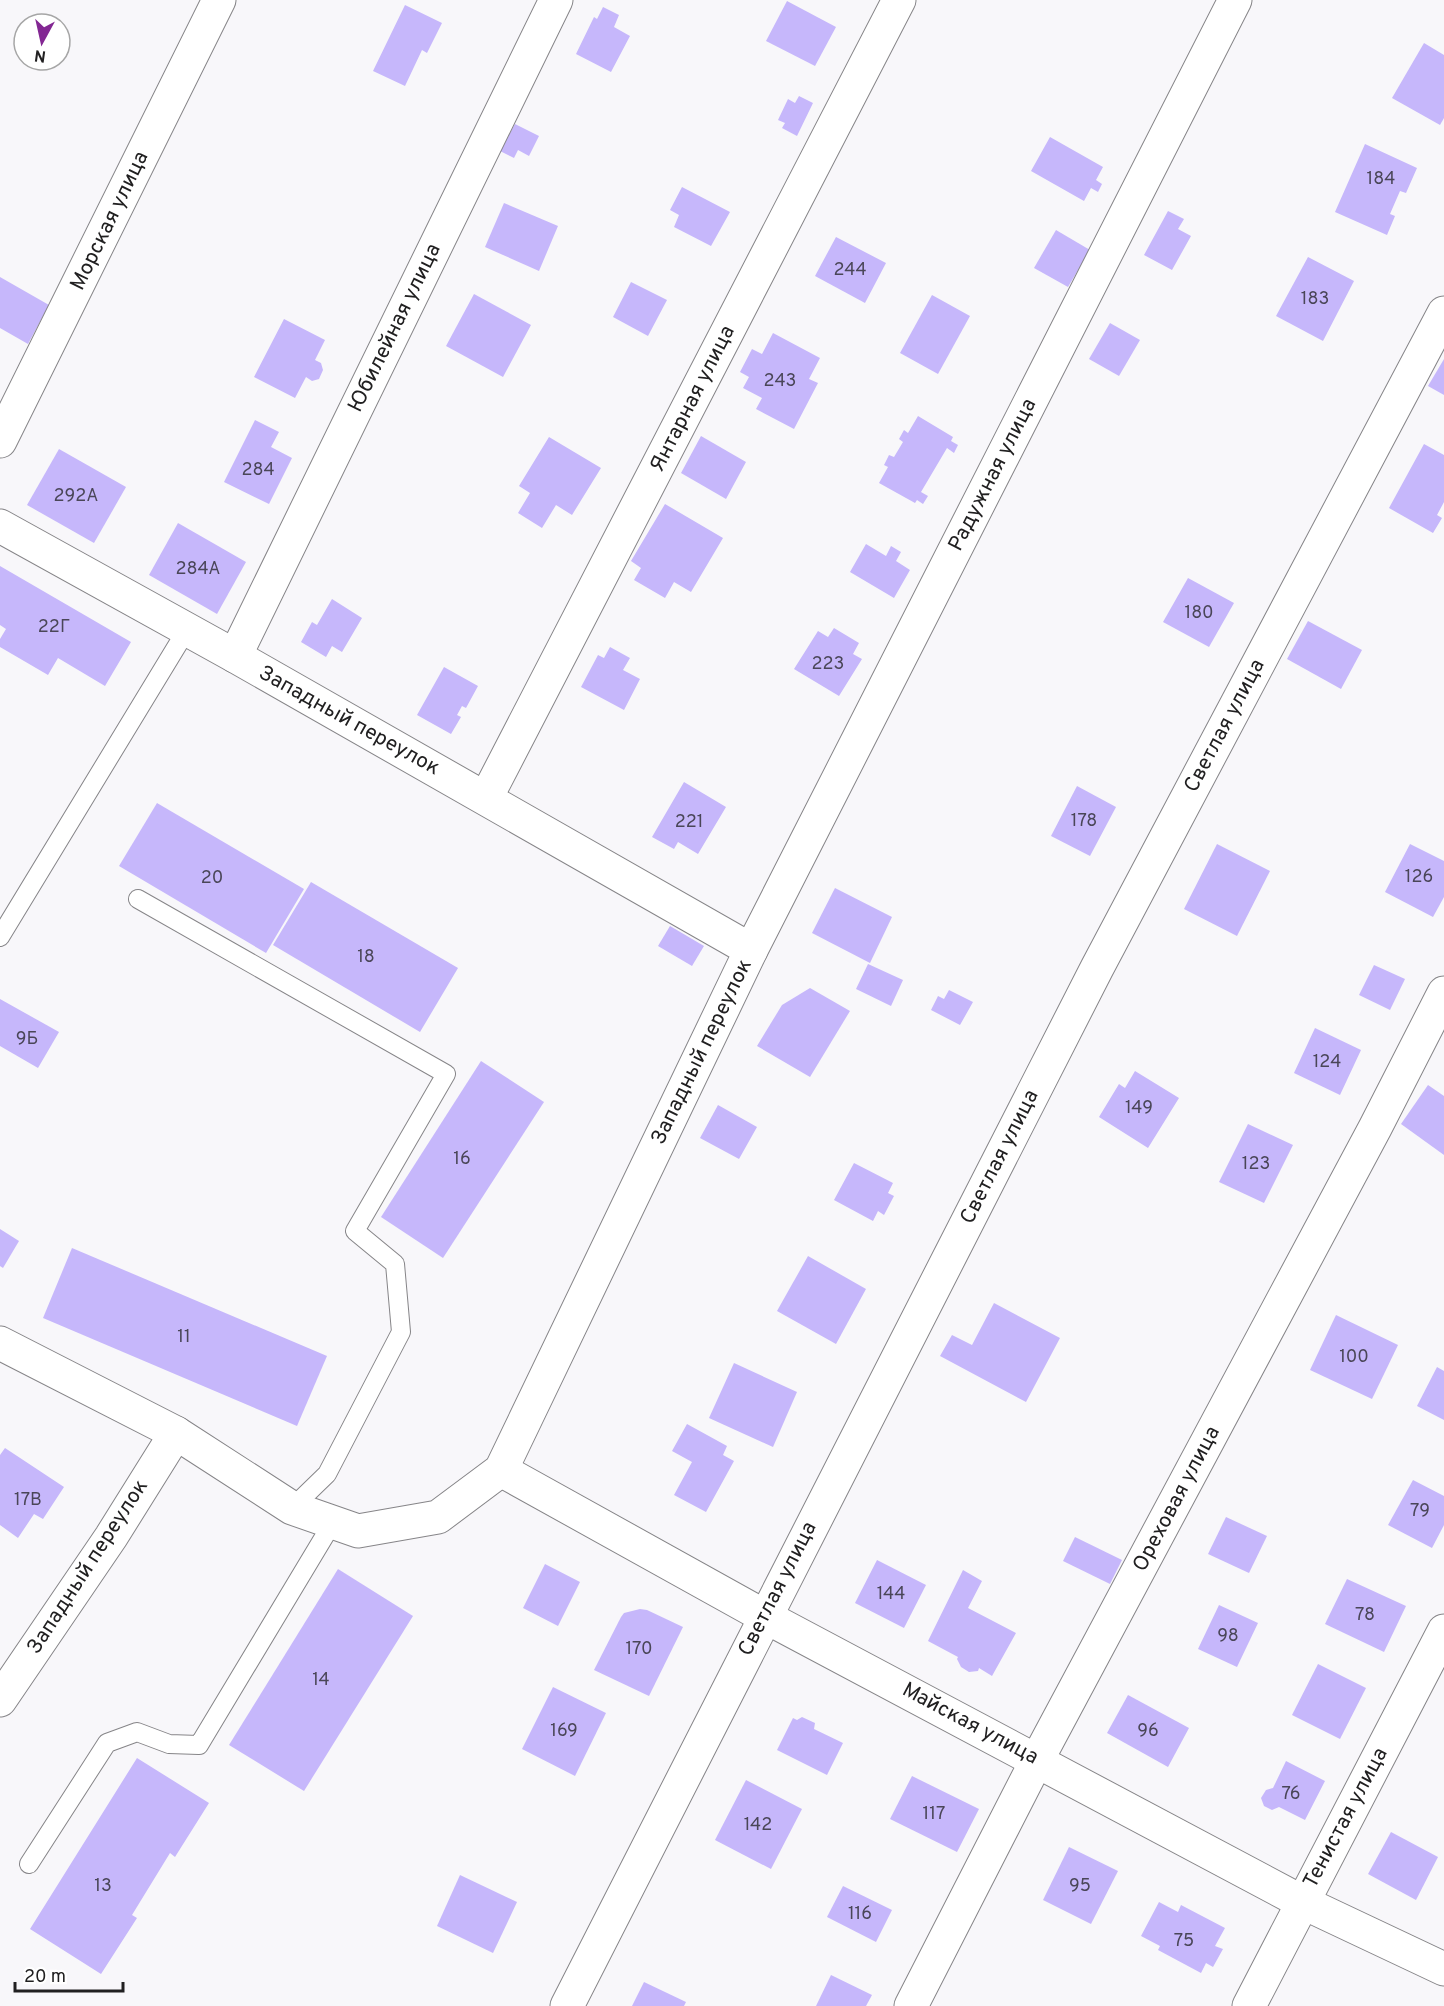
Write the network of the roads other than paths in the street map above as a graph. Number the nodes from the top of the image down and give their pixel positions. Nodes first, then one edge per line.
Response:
1 (219, 0) edge
2 (556, 0) edge
3 (899, 0) edge
4 (1235, 0) edge
5 (1444, 313) edge
6 (0, 441) edge
7 (0, 526) edge
8 (186, 631) junction
9 (235, 656) junction
10 (486, 798) junction
11 (138, 899) dead end
12 (0, 937) edge
13 (752, 950) junction
14 (1444, 993) edge
15 (0, 1343) edge
16 (176, 1433) junction
17 (501, 1470) junction
18 (292, 1508) junction
19 (333, 1522) junction
20 (764, 1616) junction
21 (1444, 1631) edge
22 (0, 1700) edge
23 (1037, 1760) junction
24 (28, 1864) dead end
25 (1302, 1902) junction
26 (1444, 1969) edge
27 (567, 2006) edge
28 (911, 2006) edge
29 (1249, 2006) edge

1 - 6 street, Морская улица
2 - 9 street, Юбилейная улица
3 - 10 street, Янтарная улица
4 - 13 street, Радужная улица
5 - 20 street, Светлая улица
7 - 8 street, Западный переулок
8 - 9 street, Западный переулок
8 - 12 lane
9 - 10 street, Западный переулок
10 - 13 street, Западный переулок
11 - 18 lane
13 - 17 street, Западный переулок
14 - 23 street, Ореховая улица
15 - 16 street, Западный переулок
16 - 18 street, Западный переулок
16 - 22 street, Западный переулок
17 - 19 street, Западный переулок
17 - 20 street, Майская улица
18 - 19 street, Западный переулок
19 - 24 lane
20 - 23 street, Майская улица
20 - 27 street, Светлая улица
21 - 25 street, Тенистая улица
23 - 25 street, Майская улица
23 - 28 street, Ореховая улица
25 - 26 street, Майская улица
25 - 29 street, Тенистая улица

